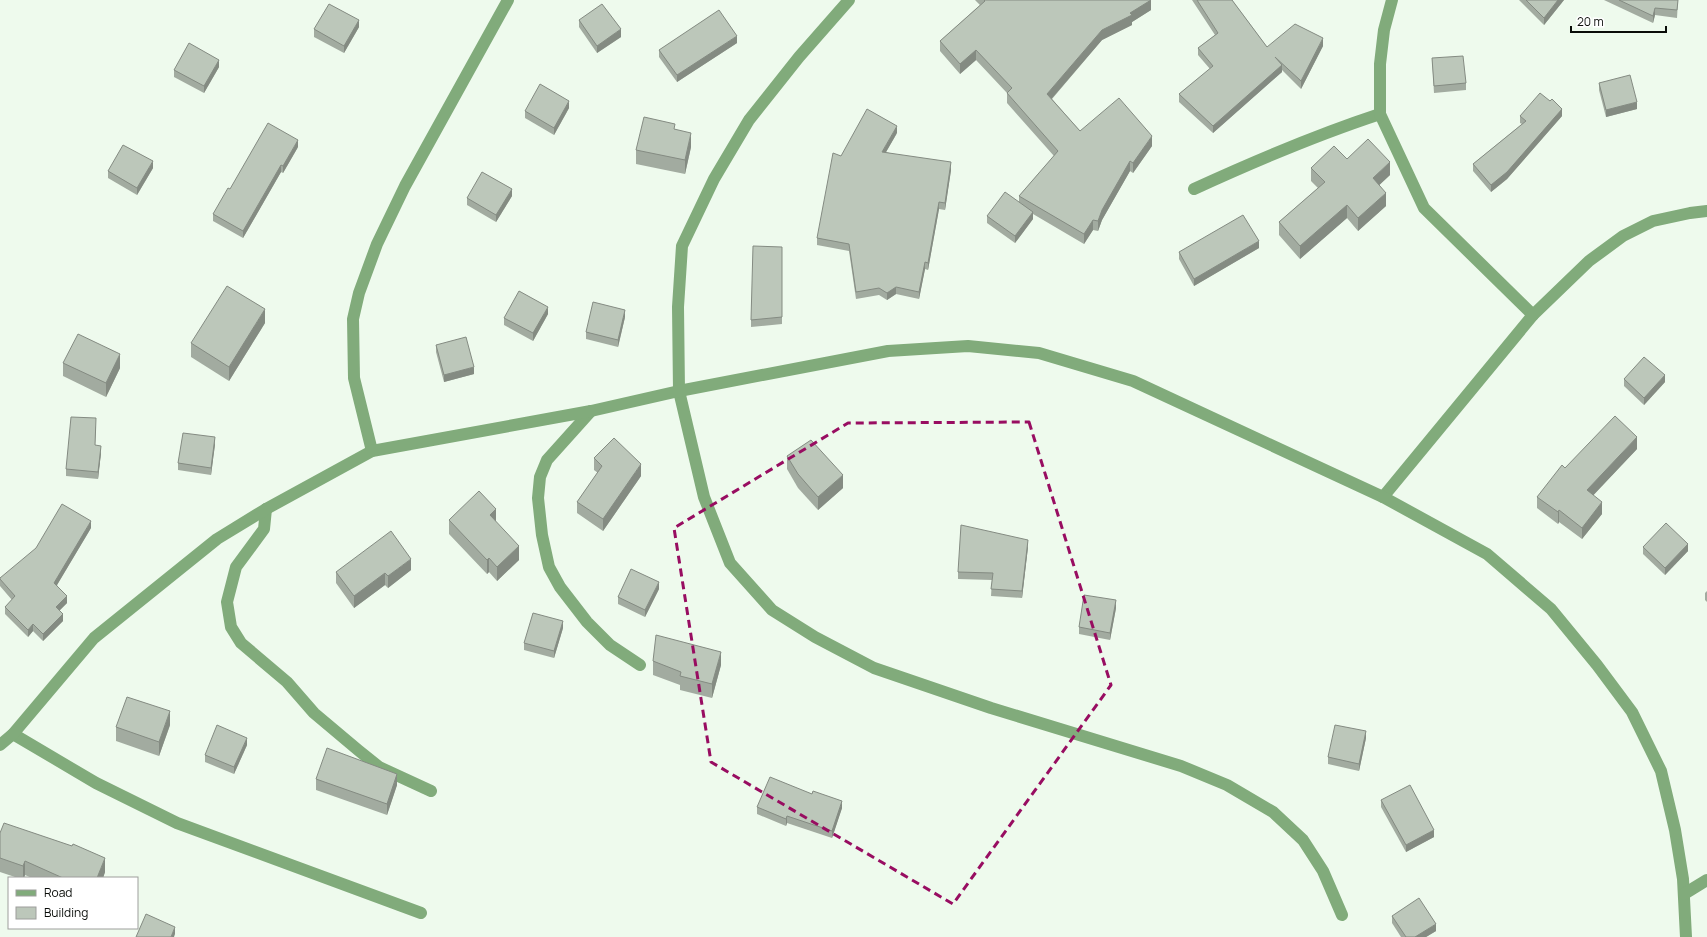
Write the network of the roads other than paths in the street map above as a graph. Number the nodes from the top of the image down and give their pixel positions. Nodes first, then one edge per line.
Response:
1 (508, 0) edge
2 (849, 0) edge
3 (1392, 0) edge
4 (1380, 114) junction
5 (1194, 189) dead end
6 (1707, 212) edge
7 (1533, 315) junction
8 (679, 391) junction
9 (591, 411) junction
10 (372, 451) junction
11 (1383, 497) junction
12 (266, 509) junction
13 (640, 665) dead end
14 (13, 734) junction
15 (0, 745) edge
16 (431, 791) dead end
17 (1707, 880) edge
18 (1684, 894) junction
19 (421, 913) dead end
20 (1342, 915) dead end
21 (1686, 937) edge

1 - 10 street
2 - 8 street
3 - 4 street
4 - 5 street
4 - 7 street
6 - 7 street
7 - 11 street
8 - 9 street
8 - 11 street
8 - 20 street
9 - 10 street
9 - 13 street
10 - 12 street
11 - 18 street
12 - 14 street
12 - 16 street
14 - 15 street
14 - 19 street
17 - 18 street
18 - 21 street

